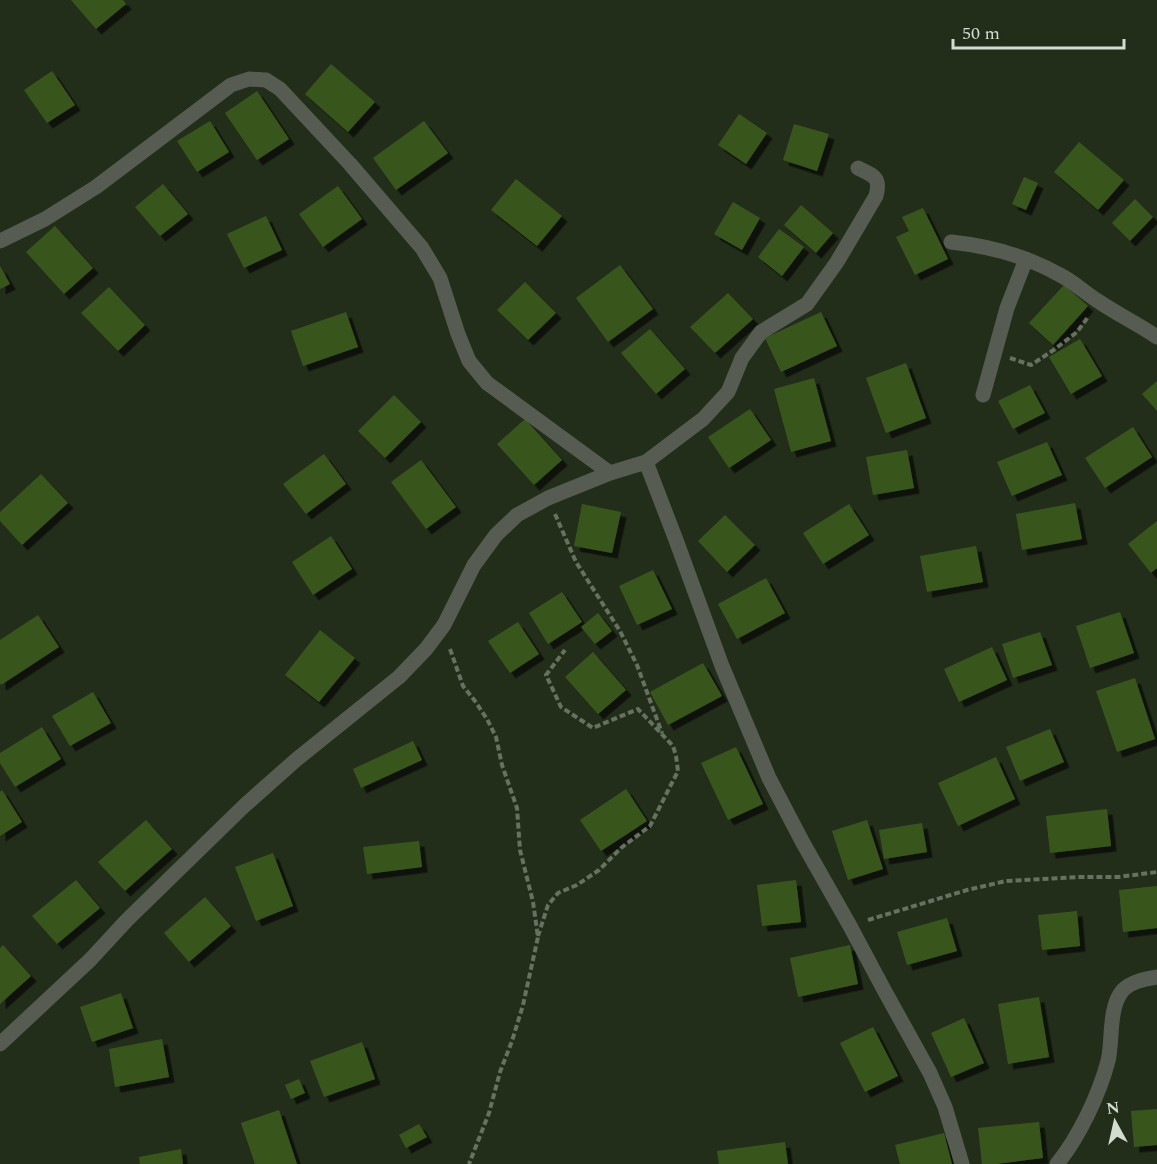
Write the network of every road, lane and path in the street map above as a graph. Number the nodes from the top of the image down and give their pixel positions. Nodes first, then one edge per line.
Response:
1 (858, 168) dead end
2 (0, 242) edge
3 (951, 242) dead end
4 (1026, 259) junction
5 (1100, 302) junction
6 (1157, 337) edge
7 (995, 353) junction
8 (983, 395) dead end
9 (646, 462) junction
10 (610, 473) junction
11 (548, 498) junction
12 (444, 625) junction
13 (565, 650) dead end
14 (663, 736) junction
15 (1157, 872) edge
16 (850, 926) junction
17 (538, 937) junction
18 (1157, 977) edge
19 (0, 1044) edge
20 (469, 1164) edge
21 (962, 1164) edge
22 (1057, 1164) edge

1 - 9 street
2 - 10 street
3 - 4 street
4 - 5 street
4 - 7 street
5 - 6 street
5 - 7 path
7 - 8 street
9 - 10 street
9 - 16 street
10 - 11 street
11 - 12 street
11 - 14 path
12 - 17 path
12 - 19 street
13 - 14 path
14 - 17 path
15 - 16 path
16 - 21 street
17 - 20 path
18 - 22 street

